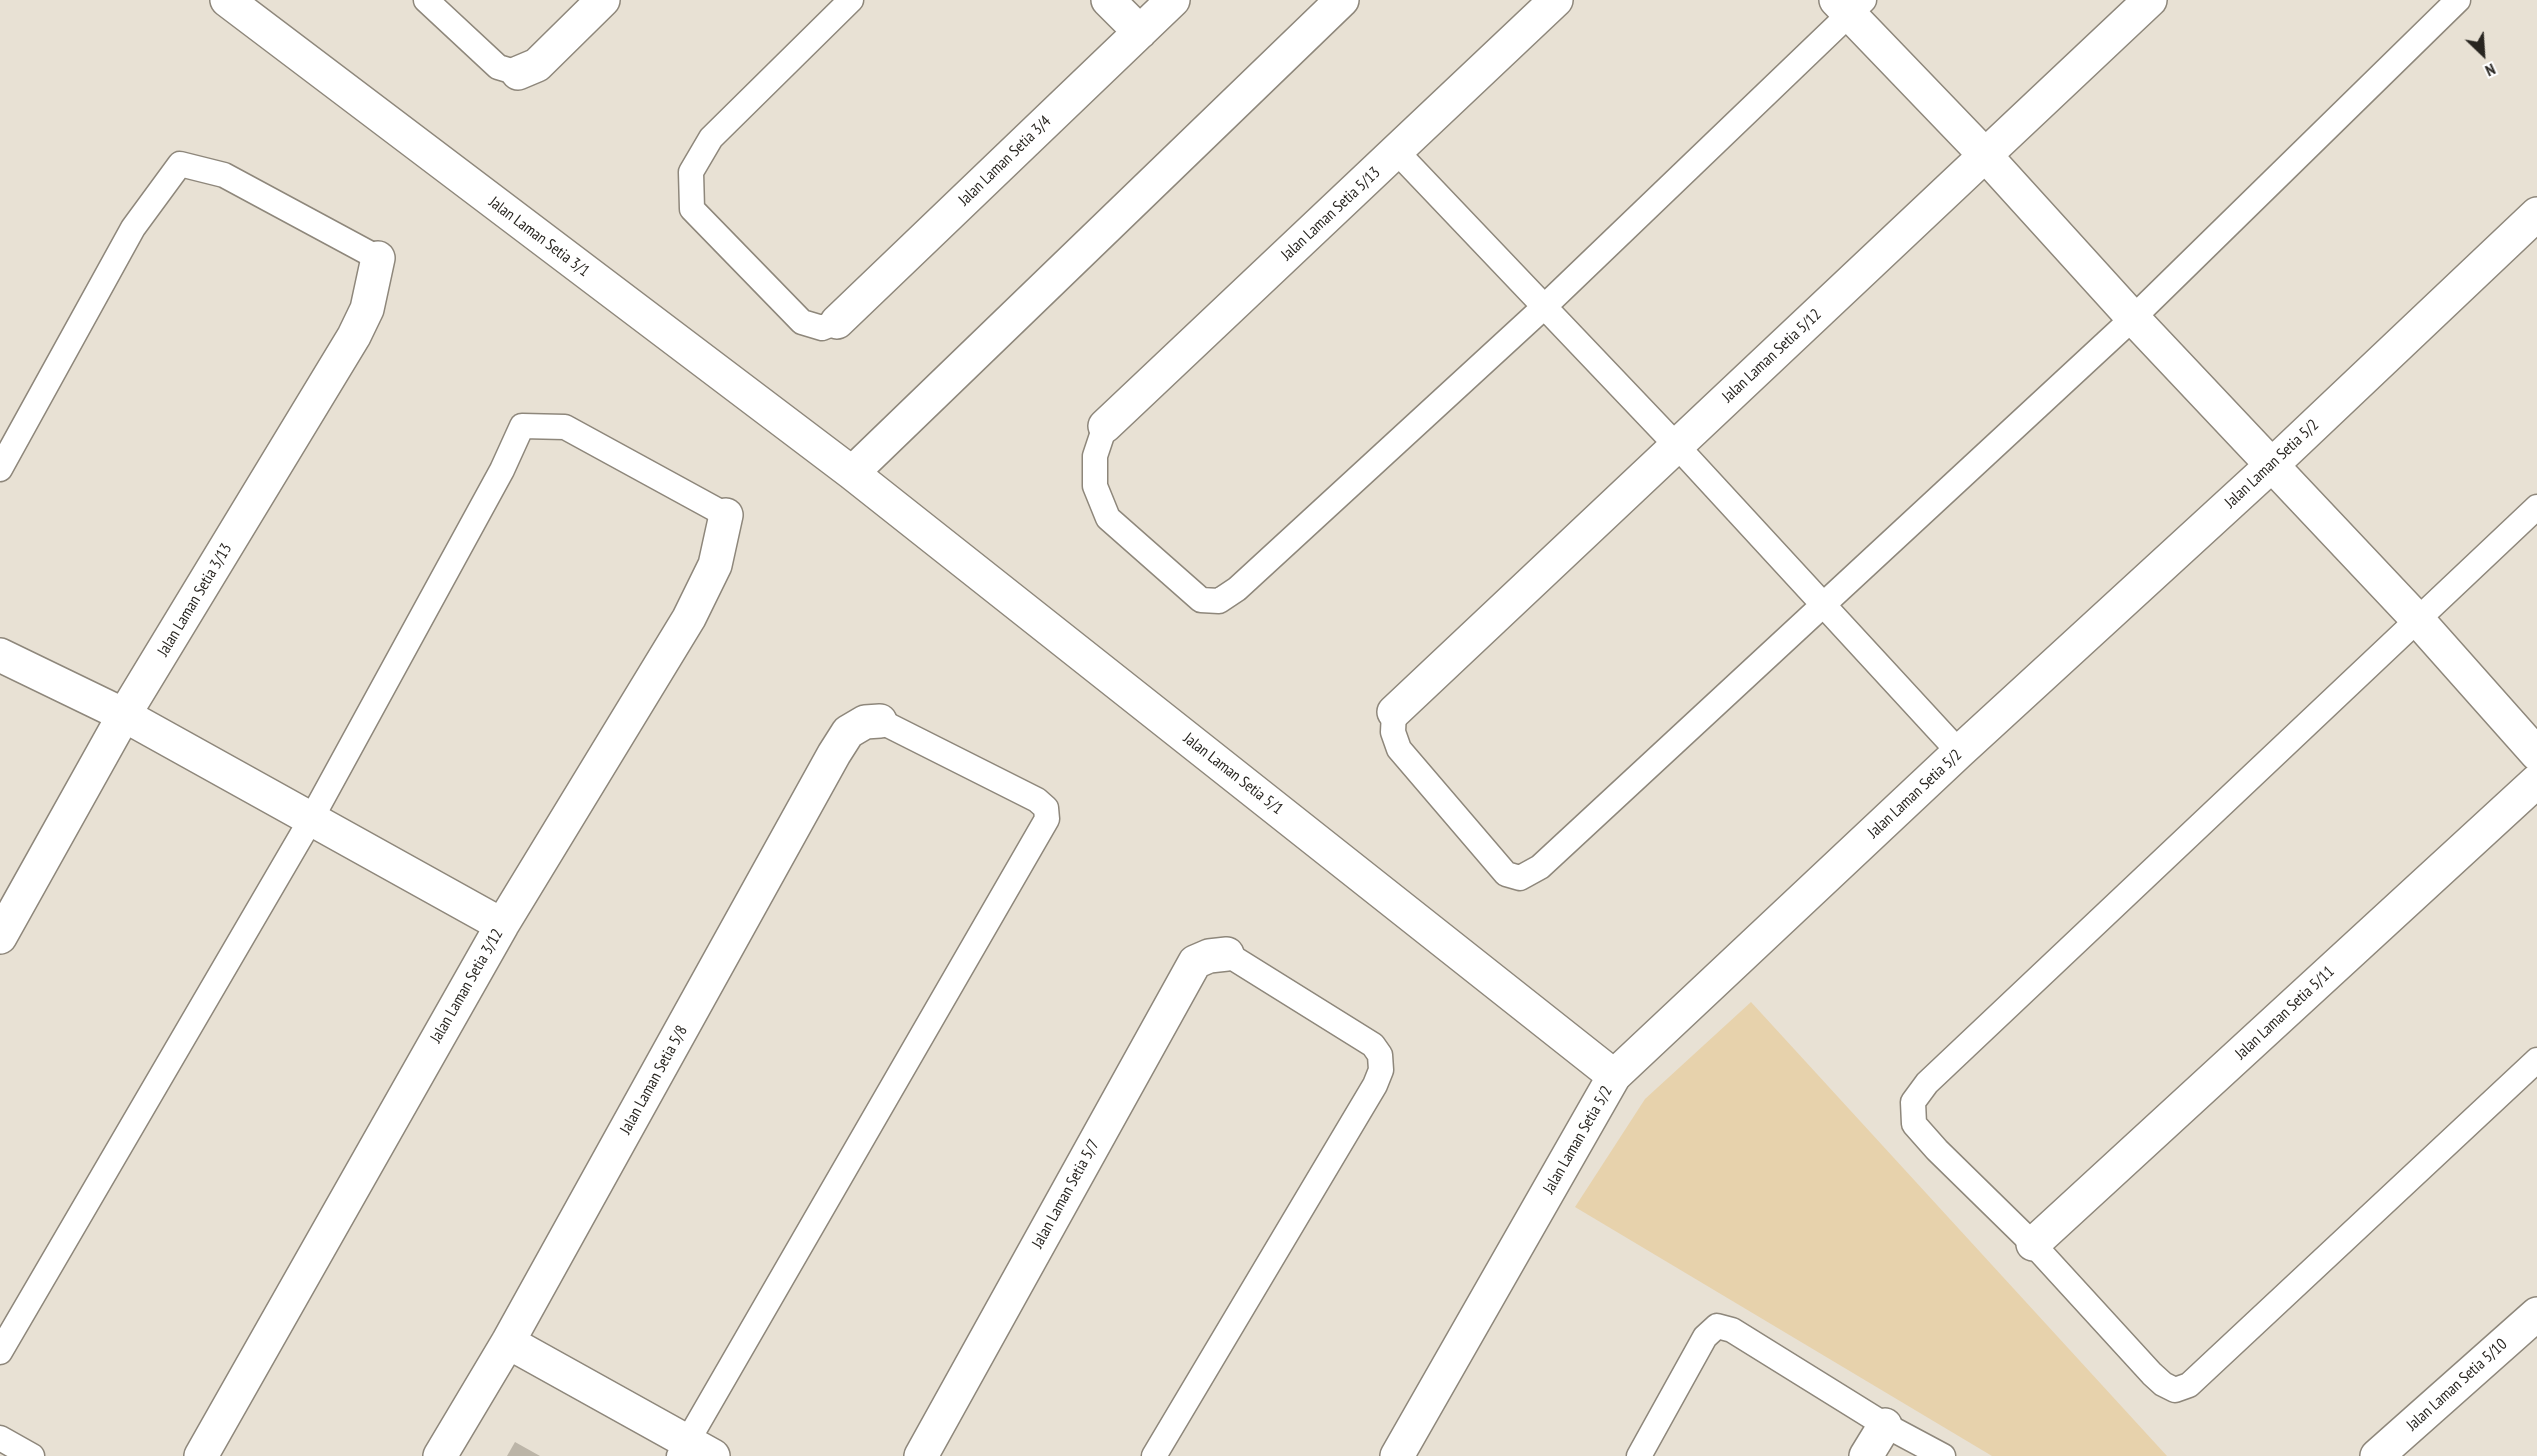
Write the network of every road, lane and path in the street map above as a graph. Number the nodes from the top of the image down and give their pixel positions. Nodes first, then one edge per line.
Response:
1 (227, 0) edge
2 (426, 0) edge
3 (603, 0) edge
4 (851, 0) edge
5 (1108, 0) edge
6 (1173, 0) edge
7 (1342, 0) edge
8 (1556, 0) edge
9 (2150, 0) edge
10 (2458, 0) edge
11 (1850, 5) edge
12 (1140, 32) junction
13 (518, 73) joint
14 (1397, 152) junction
15 (1985, 155) junction
16 (2537, 214) edge
17 (378, 258) joint
18 (1544, 307) junction
19 (2133, 318) junction
20 (837, 322) joint
21 (1105, 426) joint
22 (1677, 446) junction
23 (2272, 465) junction
24 (0, 469) edge
25 (852, 473) junction
26 (2537, 507) edge
27 (726, 515) joint
28 (1822, 605) junction
29 (2417, 619) junction
30 (0, 655) edge
31 (1395, 712) joint
32 (124, 716) junction
33 (880, 721) joint
34 (1959, 752) junction
35 (2537, 754) edge
36 (2537, 781) edge
37 (310, 821) junction
38 (502, 925) junction
39 (0, 937) edge
40 (1227, 954) joint
41 (2537, 1060) edge
42 (1614, 1076) junction
43 (2033, 1244) junction
44 (2537, 1314) edge
45 (508, 1342) junction
46 (0, 1352) edge
47 (1885, 1425) junction
48 (0, 1438) edge
49 (693, 1451) edge
50 (32, 1456) edge
51 (201, 1456) edge
52 (440, 1456) edge
53 (921, 1456) edge
54 (1154, 1456) edge
55 (1397, 1456) edge
56 (1640, 1456) edge
57 (1866, 1456) edge
58 (1943, 1456) edge
59 (2377, 1456) edge

1 - 25 street, Jalan Laman Setia 3/1
2 - 13 lane
3 - 13 street
4 - 20 lane
5 - 12 street
6 - 12 street, Jalan Laman Setia 3/4
7 - 25 street
8 - 14 street, Jalan Laman Setia 5/13
9 - 15 street, Jalan Laman Setia 5/12
10 - 19 lane
11 - 15 street
11 - 18 lane
12 - 20 street, Jalan Laman Setia 3/4
14 - 18 lane
14 - 21 street, Jalan Laman Setia 5/13
15 - 19 street
15 - 22 street, Jalan Laman Setia 5/12
16 - 23 street, Jalan Laman Setia 5/2
17 - 24 lane
17 - 32 street, Jalan Laman Setia 3/13
18 - 21 lane
18 - 22 lane
19 - 23 street
19 - 28 lane
22 - 28 lane
22 - 31 street, Jalan Laman Setia 5/12
23 - 29 street
23 - 34 street, Jalan Laman Setia 5/2
25 - 42 street, Jalan Laman Setia 5/1
26 - 29 lane
27 - 37 lane
27 - 38 street, Jalan Laman Setia 3/12
28 - 31 lane
28 - 34 lane
29 - 35 street
29 - 43 lane
30 - 32 street
32 - 37 street
32 - 39 street, Jalan Laman Setia 3/13
33 - 45 street, Jalan Laman Setia 5/8
33 - 49 lane
34 - 42 street, Jalan Laman Setia 5/2
36 - 43 street, Jalan Laman Setia 5/11
37 - 38 street
37 - 46 lane
38 - 51 street, Jalan Laman Setia 3/12
40 - 53 street, Jalan Laman Setia 5/7
40 - 54 lane
41 - 43 lane
42 - 55 street, Jalan Laman Setia 5/2
44 - 59 street, Jalan Laman Setia 5/10
45 - 49 street
45 - 52 street, Jalan Laman Setia 5/8
47 - 56 lane
47 - 57 street
47 - 58 lane
48 - 50 lane

